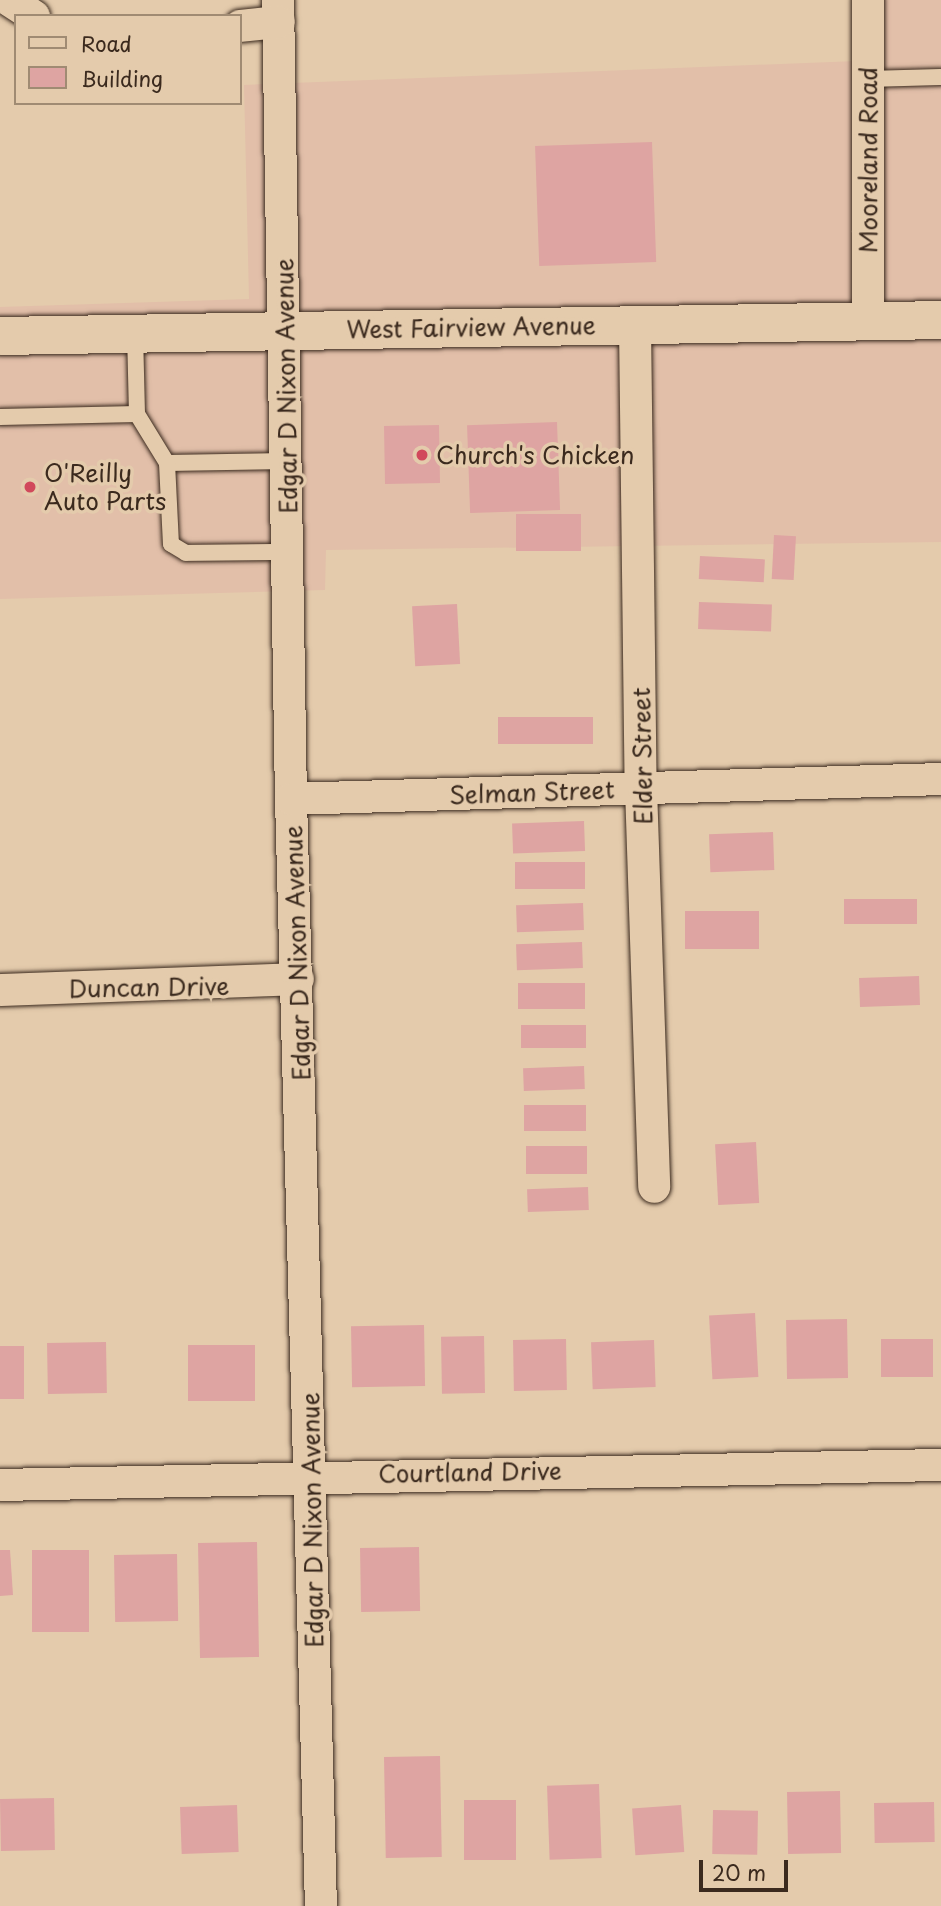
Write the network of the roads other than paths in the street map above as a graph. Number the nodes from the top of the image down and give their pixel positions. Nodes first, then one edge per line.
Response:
1 (9, 0) edge
2 (868, 0) edge
3 (279, 11) edge
4 (31, 14) edge
5 (242, 25) edge
6 (941, 77) edge
7 (867, 79) junction
8 (868, 320) junction
9 (941, 320) edge
10 (635, 325) junction
11 (286, 330) junction
12 (135, 333) junction
13 (0, 336) edge
14 (137, 414) junction
15 (0, 417) edge
16 (287, 461) junction
17 (167, 463) junction
18 (289, 552) junction
19 (941, 779) edge
20 (641, 788) junction
21 (292, 799) junction
22 (298, 979) junction
23 (0, 990) edge
24 (654, 1187) dead end
25 (941, 1465) edge
26 (311, 1475) junction
27 (0, 1485) edge
28 (321, 1906) edge

1 - 4 street
2 - 7 street, Mooreland Road
3 - 5 street
3 - 11 street, Edgar D Nixon Avenue
6 - 7 lane
7 - 8 street, Mooreland Road
8 - 9 main road, West Fairview Avenue
8 - 10 main road, West Fairview Avenue
10 - 11 main road, West Fairview Avenue
10 - 20 street, Elder Street
11 - 12 main road, West Fairview Avenue
11 - 16 street, Edgar D Nixon Avenue
12 - 13 main road, West Fairview Avenue
12 - 14 lane
14 - 15 lane
14 - 17 lane
16 - 17 lane
16 - 18 street, Edgar D Nixon Avenue
17 - 18 lane
18 - 21 street, Edgar D Nixon Avenue
19 - 20 street, Selman Street
20 - 21 street, Selman Street
20 - 24 street, Elder Street
21 - 22 street, Edgar D Nixon Avenue
22 - 23 street, Duncan Drive
22 - 26 street, Edgar D Nixon Avenue
25 - 26 street, Courtland Drive
26 - 27 street, Courtland Drive
26 - 28 street, Edgar D Nixon Avenue

